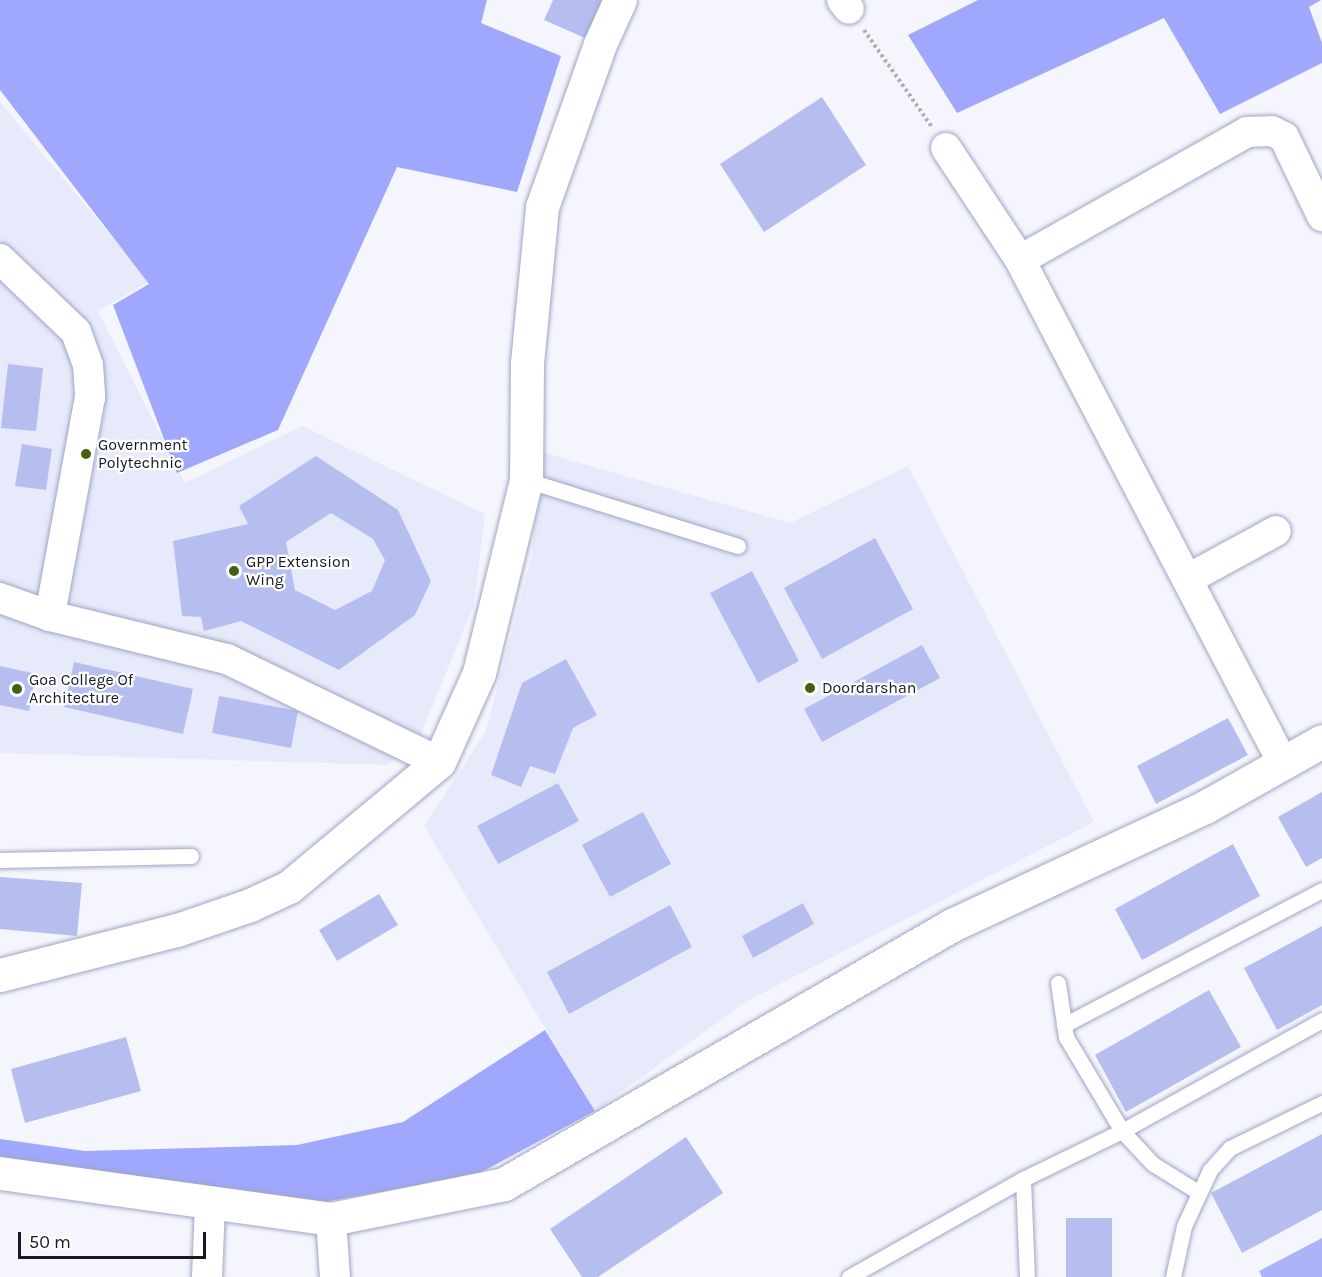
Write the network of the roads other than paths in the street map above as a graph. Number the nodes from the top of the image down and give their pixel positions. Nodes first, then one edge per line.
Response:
1 (620, 0) edge
2 (946, 148) road end
3 (1322, 216) edge
4 (0, 259) edge
5 (1020, 260) junction
6 (526, 480) junction
7 (1276, 531) dead end
8 (738, 546) dead end
9 (1188, 579) junction
10 (0, 598) edge
11 (50, 616) junction
12 (1322, 741) edge
13 (439, 762) junction
14 (1283, 763) junction
15 (191, 856) dead end
16 (0, 860) edge
17 (1322, 890) edge
18 (0, 975) edge
19 (1058, 983) dead end
20 (1322, 1020) edge
21 (1064, 1025) junction
22 (1322, 1103) edge
23 (1122, 1131) junction
24 (0, 1173) edge
25 (1023, 1179) junction
26 (1198, 1192) junction
27 (210, 1203) junction
28 (331, 1219) junction
29 (207, 1277) edge
30 (335, 1277) edge
31 (849, 1277) edge
32 (1027, 1277) edge
33 (1173, 1277) edge

1 - 6 main road
2 - 5 street
3 - 5 street
4 - 11 street
5 - 9 street
6 - 8 lane
6 - 13 main road
7 - 9 street
9 - 14 street
10 - 11 street
11 - 13 street
12 - 14 main road
13 - 18 main road
14 - 28 main road
15 - 16 lane
17 - 21 lane
19 - 21 lane
20 - 23 lane
21 - 23 lane
22 - 26 lane
23 - 25 lane
23 - 26 lane
24 - 27 main road
25 - 31 lane
25 - 32 lane
26 - 33 lane
27 - 28 main road
27 - 29 street
28 - 30 street

